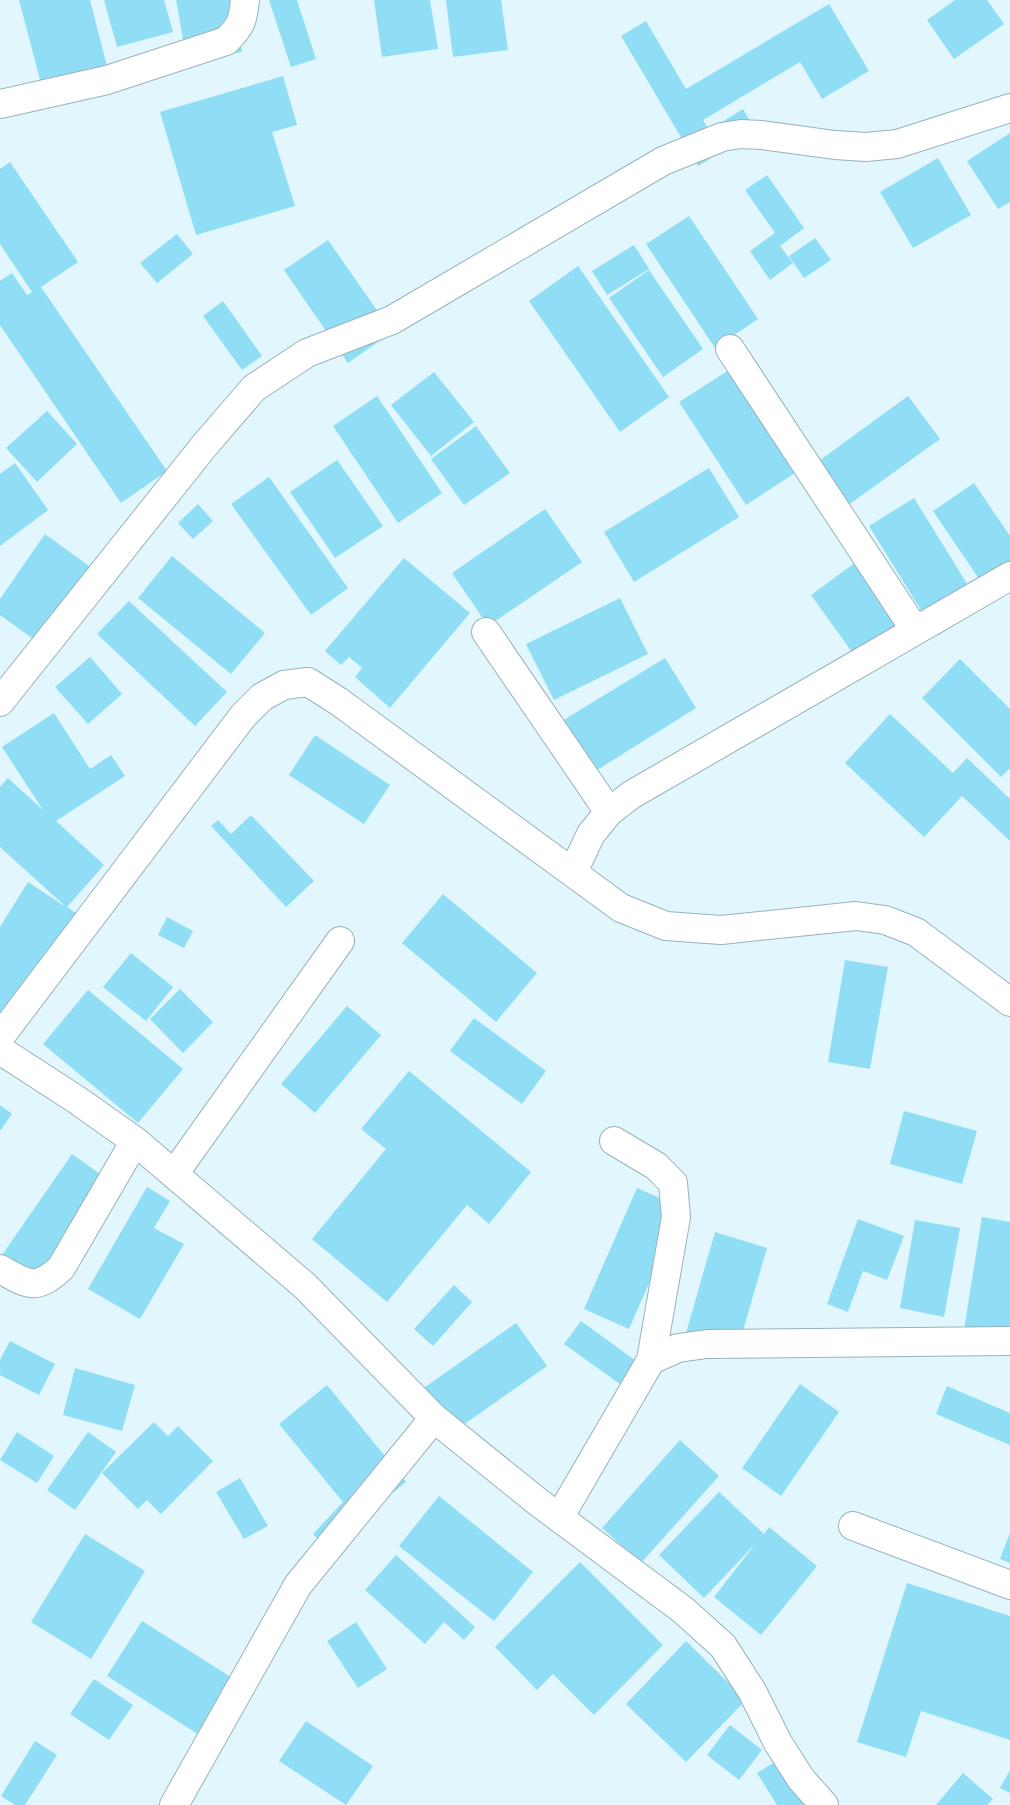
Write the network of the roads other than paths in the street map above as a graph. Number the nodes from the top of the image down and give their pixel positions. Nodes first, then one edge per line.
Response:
1 (244, 0) edge
2 (0, 104) edge
3 (1010, 108) edge
4 (730, 349) dead end
5 (1010, 576) edge
6 (915, 630) junction
7 (486, 632) dead end
8 (4, 685) edge
9 (609, 812) junction
10 (573, 872) junction
11 (340, 940) dead end
12 (1010, 1002) edge
13 (0, 1037) edge
14 (0, 1050) edge
15 (135, 1141) junction
16 (614, 1141) dead end
17 (174, 1174) junction
18 (0, 1270) edge
19 (1010, 1341) edge
20 (652, 1360) junction
21 (434, 1418) junction
22 (559, 1518) junction
23 (853, 1526) dead end
24 (1010, 1585) edge
25 (174, 1805) edge
26 (824, 1805) edge

1 - 2 street
3 - 8 street
4 - 6 street
5 - 6 street
6 - 9 street
7 - 9 street
9 - 10 street
10 - 12 street
10 - 13 street
11 - 17 street
14 - 15 street
15 - 17 street
15 - 18 street
16 - 20 street
17 - 21 street
19 - 20 street
20 - 22 street
21 - 22 street
21 - 25 street
22 - 26 street
23 - 24 street

